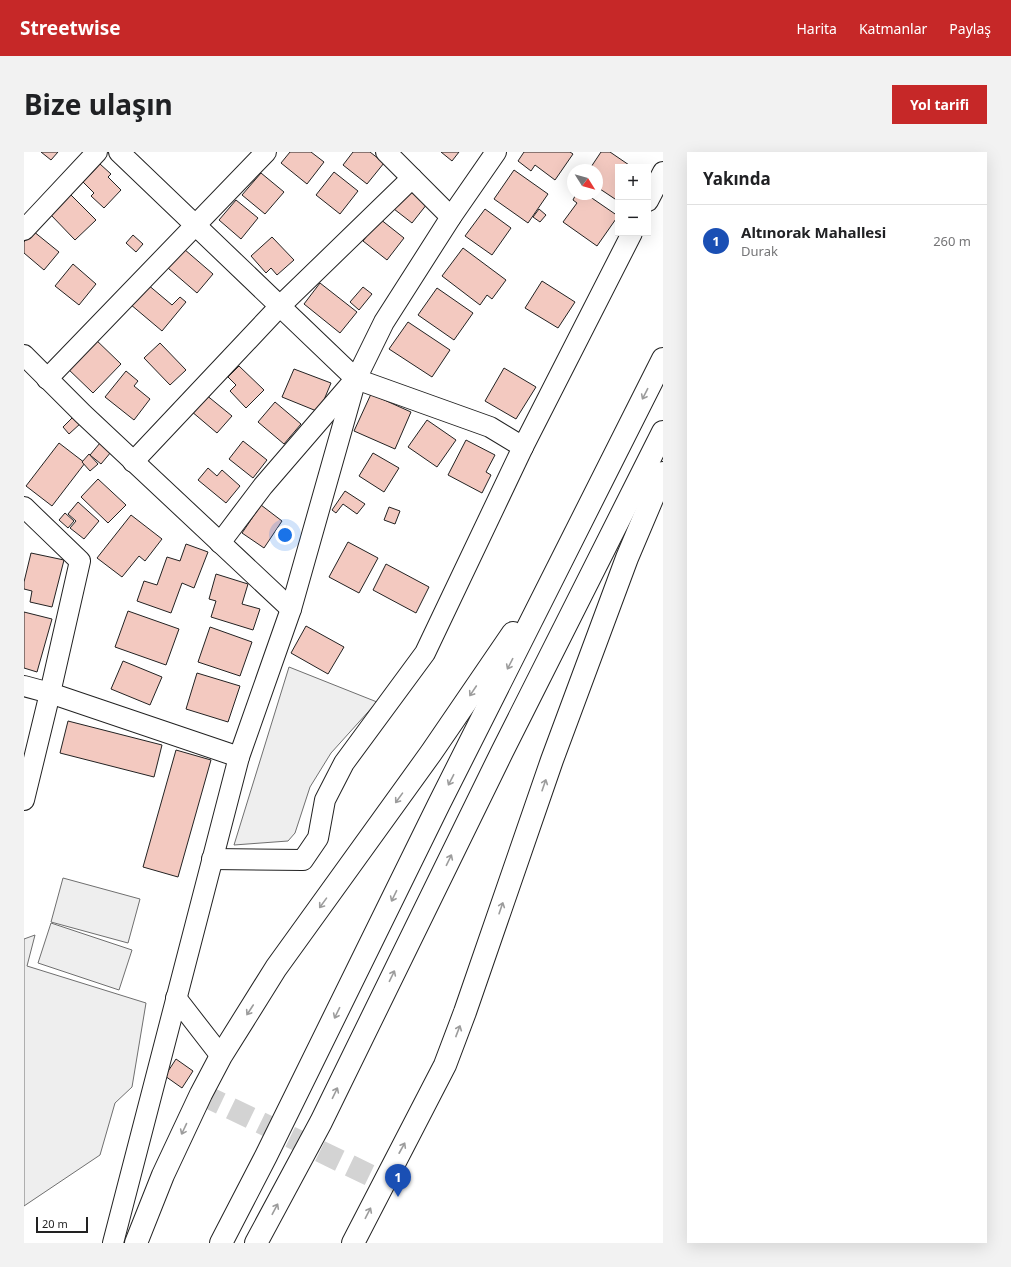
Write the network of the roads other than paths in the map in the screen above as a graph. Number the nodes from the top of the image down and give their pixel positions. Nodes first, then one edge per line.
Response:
1 (97, 152) edge
2 (119, 152) edge
3 (266, 152) edge
4 (386, 152) edge
5 (496, 152) edge
6 (663, 172) edge
7 (412, 178) junction
8 (649, 200) edge
9 (451, 217) junction
10 (195, 225) junction
11 (24, 230) edge
12 (630, 236) edge
13 (280, 306) junction
14 (24, 355) edge
15 (663, 360) edge
16 (47, 379) junction
17 (356, 379) junction
18 (663, 432) edge
19 (523, 447) junction
20 (133, 462) junction
21 (663, 473) edge
22 (591, 504) junction
23 (24, 507) edge
24 (220, 543) junction
25 (291, 609) junction
26 (24, 686) edge
27 (50, 693) junction
28 (239, 757) junction
29 (24, 800) edge
30 (212, 859) junction
31 (176, 998) junction
32 (221, 1056) junction
33 (113, 1243) edge
34 (136, 1243) edge
35 (221, 1243) edge
36 (256, 1243) edge
37 (353, 1243) edge

1 - 11 street
2 - 10 street
3 - 10 street
4 - 7 street
5 - 9 street
6 - 8 street
7 - 9 street
7 - 13 street
9 - 17 street
10 - 13 street
10 - 16 street
12 - 19 street
13 - 17 street
13 - 20 street
14 - 16 street
15 -> 22 highway
16 - 20 street
17 - 19 street
17 - 24 street
17 - 25 street
36 -> 18 highway
19 - 30 street
20 - 24 street
37 -> 21 highway
22 -> 32 highway
22 -> 35 highway
23 - 27 street
24 - 25 street
25 - 28 street
26 - 27 street
27 - 28 street
27 - 29 street
28 - 30 street
30 - 31 street
31 - 32 street
31 - 33 street
32 -> 34 highway

